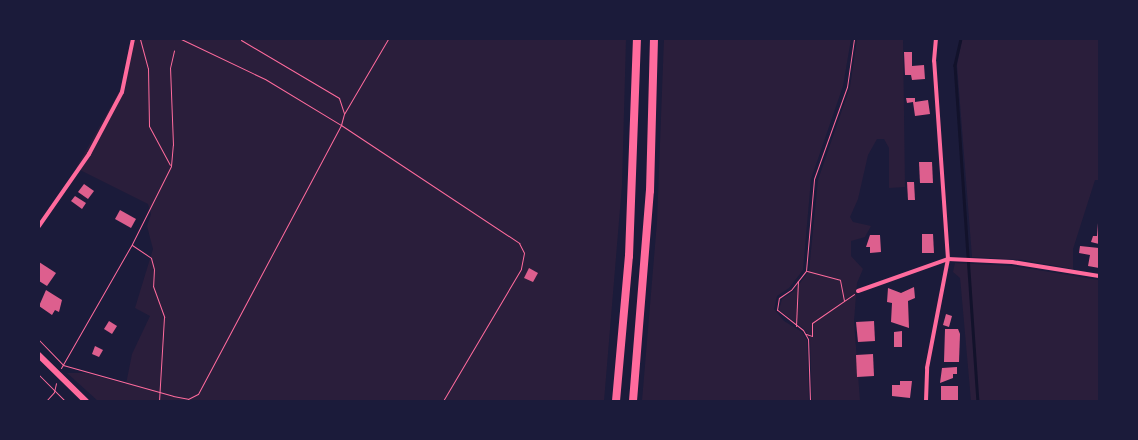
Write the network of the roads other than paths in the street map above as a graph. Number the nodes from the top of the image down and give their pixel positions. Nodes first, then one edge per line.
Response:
1 (133, 39) edge
2 (637, 39) edge
3 (654, 39) edge
4 (936, 39) edge
5 (39, 226) edge
6 (948, 260) junction
7 (1099, 276) edge
8 (858, 291) road end
9 (39, 355) edge
10 (86, 401) edge
11 (616, 401) edge
12 (633, 401) edge
13 (926, 401) edge

1 - 5 street
2 - 11 highway
3 - 12 highway
4 - 6 street
6 - 7 street
6 - 8 street
6 - 13 street
9 - 10 main road

